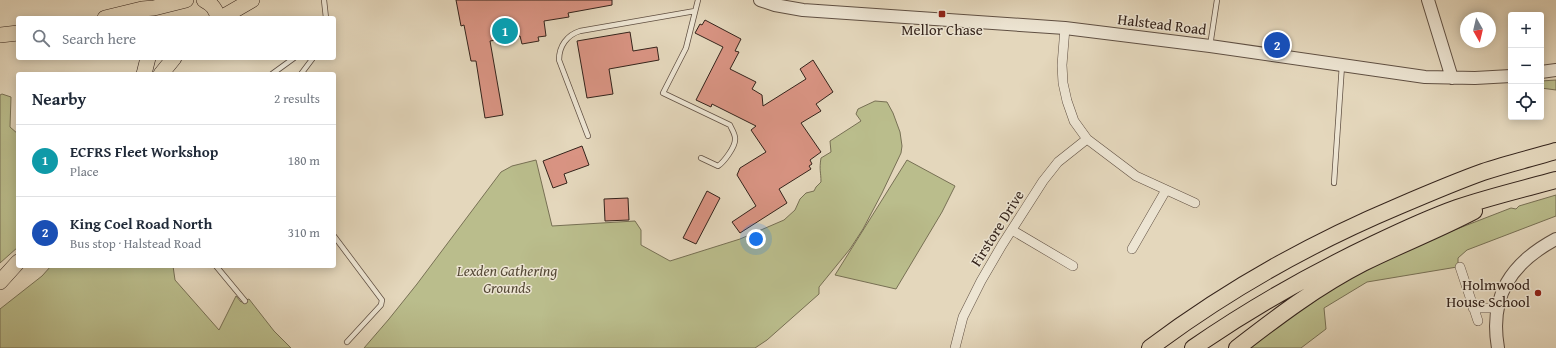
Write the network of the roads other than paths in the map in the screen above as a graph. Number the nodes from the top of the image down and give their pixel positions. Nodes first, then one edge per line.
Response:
1 (186, 0) edge
2 (204, 0) edge
3 (252, 0) edge
4 (324, 0) edge
5 (698, 0) edge
6 (760, 0) edge
7 (1217, 0) edge
8 (1428, 0) edge
9 (696, 11) junction
10 (151, 13) edge
11 (113, 16) edge
12 (218, 16) edge
13 (223, 16) edge
14 (326, 16) edge
15 (1065, 28) junction
16 (16, 33) edge
17 (0, 35) edge
18 (1210, 46) junction
19 (148, 60) edge
20 (172, 60) edge
21 (291, 60) edge
22 (312, 60) edge
23 (1342, 66) junction
24 (1556, 70) edge
25 (144, 72) edge
26 (163, 72) edge
27 (275, 72) edge
28 (302, 72) edge
29 (1544, 72) edge
30 (1508, 76) edge
31 (1452, 78) junction
32 (588, 136) dead end
33 (1087, 139) junction
34 (1556, 151) edge
35 (701, 158) dead end
36 (1556, 180) edge
37 (1334, 184) dead end
38 (1166, 190) junction
39 (1507, 194) junction
40 (1195, 203) dead end
41 (1012, 230) junction
42 (336, 239) edge
43 (1556, 239) edge
44 (1132, 249) dead end
45 (16, 264) edge
46 (1073, 266) dead end
47 (1460, 267) dead end
48 (218, 268) edge
49 (0, 282) edge
50 (245, 301) dead end
51 (1473, 308) junction
52 (1497, 308) junction
53 (1478, 321) dead end
54 (347, 342) dead end
55 (955, 348) edge
56 (1150, 348) edge
57 (1193, 348) edge
58 (1237, 348) edge
59 (1498, 348) edge

1 - 10 main road
2 - 12 main road
3 - 13 main road
4 - 14 lane
5 - 9 lane
6 - 15 street, Halstead Road
7 - 18 lane
8 - 31 street
9 - 32 lane
9 - 35 lane
10 - 11 main road
15 - 18 street, Halstead Road
15 - 33 street
16 - 17 main road
18 - 23 street, Halstead Road
19 - 25 main road
20 - 26 main road
21 - 27 lane
22 - 28 lane
23 - 31 street, Halstead Road
23 - 37 lane
24 - 29 street
30 - 31 street, Halstead Road
33 - 38 street
33 - 41 street, Firstore Drive
34 - 56 highway
36 - 39 highway
38 - 40 street
38 - 44 street
39 - 57 highway
39 - 58 highway
41 - 46 street
41 - 55 street, Firstore Drive
42 - 54 lane
43 - 52 street
45 - 49 main road
47 - 51 street
48 - 50 lane
51 - 52 street
51 - 53 street
52 - 59 street

